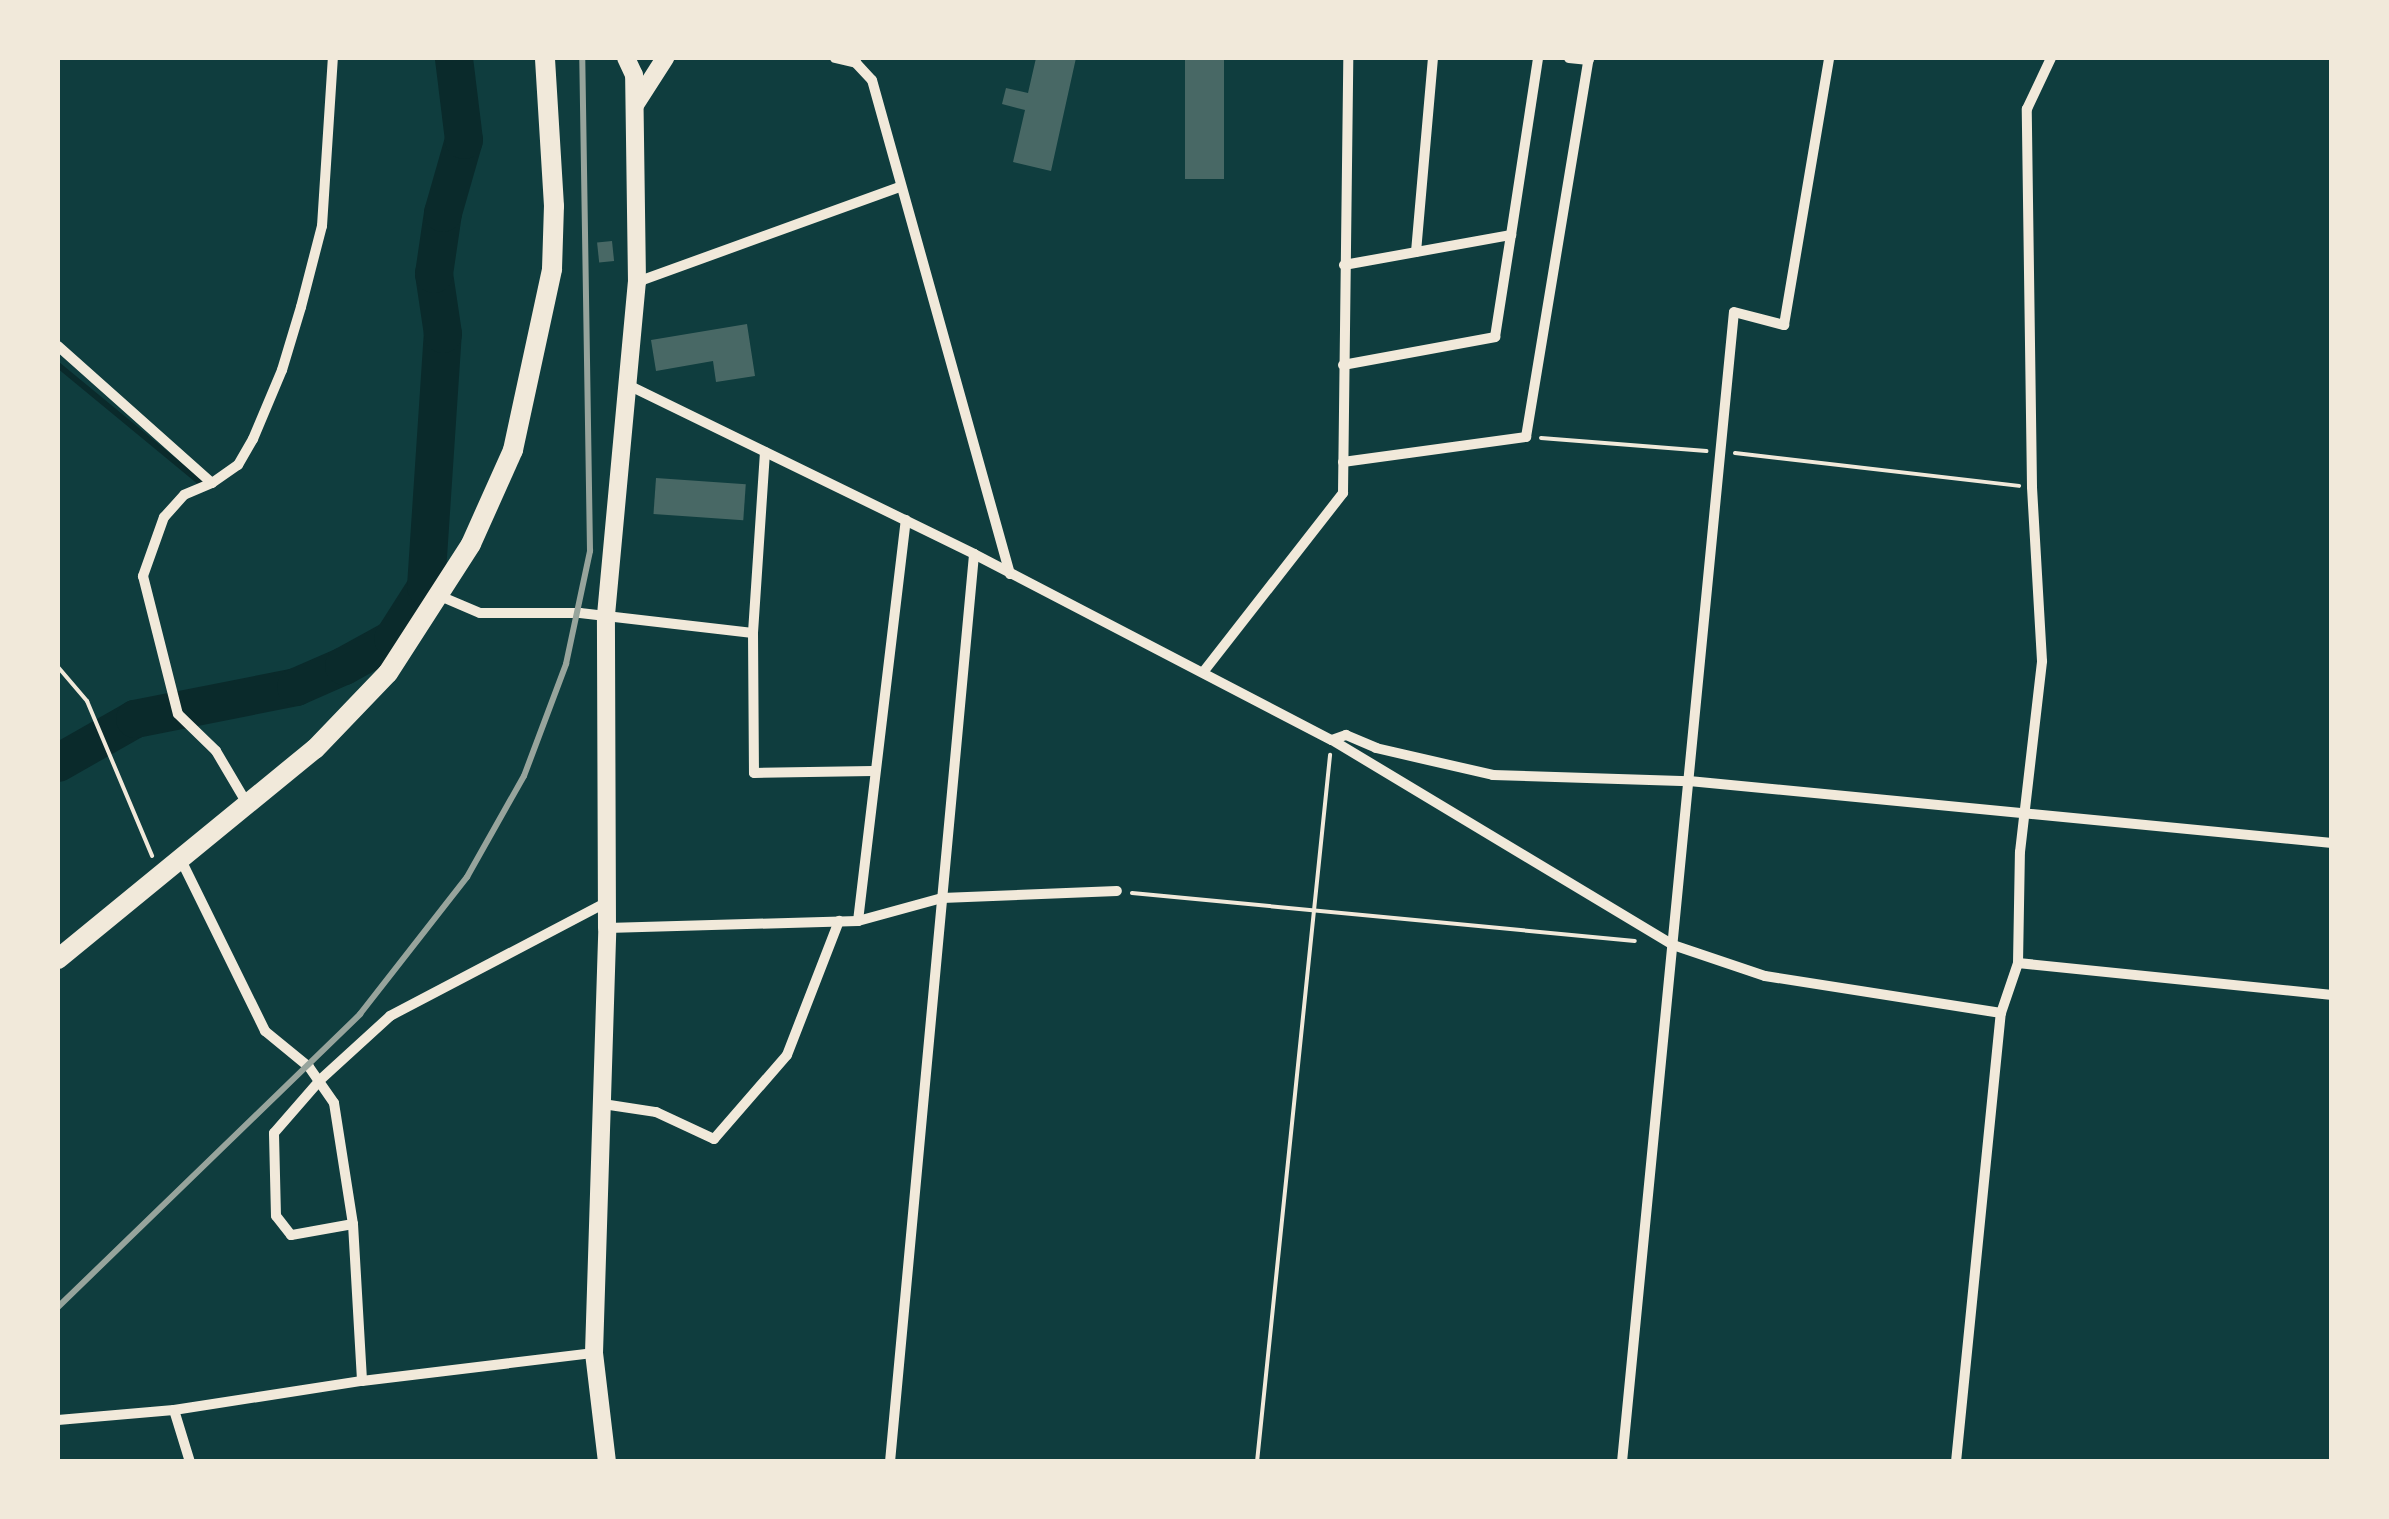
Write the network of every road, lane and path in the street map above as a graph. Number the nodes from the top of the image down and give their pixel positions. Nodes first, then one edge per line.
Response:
1 (333, 58) edge
2 (545, 58) edge
3 (626, 58) edge
4 (665, 58) edge
5 (834, 58) edge
6 (1348, 58) edge
7 (1433, 58) edge
8 (1538, 58) edge
9 (1570, 58) edge
10 (1829, 58) edge
11 (2051, 58) edge
12 (1589, 59) edge
13 (635, 105) junction
14 (900, 187) junction
15 (1510, 235) junction
16 (1416, 252) junction
17 (1344, 265) junction
18 (637, 282) junction
19 (58, 346) edge
20 (1343, 365) junction
21 (626, 384) junction
22 (1526, 436) junction
23 (765, 452) junction
24 (1721, 452) junction
25 (1343, 462) junction
26 (212, 483) junction
27 (2032, 487) junction
28 (906, 520) junction
29 (974, 554) junction
30 (1011, 575) junction
31 (440, 596) junction
32 (606, 615) junction
33 (753, 633) junction
34 (58, 668) edge
35 (1204, 671) junction
36 (1332, 740) junction
37 (873, 771) junction
38 (1689, 781) junction
39 (246, 802) junction
40 (2024, 814) junction
41 (2332, 843) edge
42 (180, 857) junction
43 (160, 874) junction
44 (1117, 892) joint
45 (942, 898) junction
46 (607, 902) junction
47 (858, 920) junction
48 (839, 921) junction
49 (606, 928) junction
50 (1674, 945) junction
51 (58, 959) edge
52 (2018, 963) junction
53 (2332, 995) edge
54 (2000, 1013) junction
55 (320, 1080) junction
56 (603, 1104) junction
57 (354, 1224) junction
58 (594, 1353) junction
59 (362, 1381) junction
60 (174, 1410) junction
61 (58, 1420) edge
62 (190, 1462) edge
63 (607, 1462) edge
64 (890, 1462) edge
65 (1257, 1462) edge
66 (1622, 1462) edge
67 (1956, 1462) edge

1 - 26 street
2 - 31 highway
3 - 13 main road
4 - 13 main road
5 - 14 street
6 - 17 street
7 - 16 street
8 - 15 street
9 - 12 street
10 - 24 street
11 - 27 street
12 - 22 street
13 - 18 main road
14 - 18 street
14 - 30 street
15 - 16 street
15 - 20 street
16 - 17 street
17 - 20 street
18 - 21 main road
19 - 26 street
20 - 25 street
21 - 23 street
21 - 32 main road
22 - 24 path
22 - 25 street
23 - 28 street
23 - 33 street
24 - 27 path
24 - 38 street
25 - 35 street
26 - 39 street
27 - 40 street
28 - 29 street
28 - 37 street
29 - 30 street
29 - 45 street
30 - 35 street
31 - 32 street
31 - 39 highway
32 - 33 street
32 - 46 main road
33 - 37 street
34 - 43 path
35 - 36 street
36 - 38 street
36 - 50 street
36 - 65 path
37 - 47 street
38 - 40 street
38 - 50 street
39 - 42 highway
40 - 41 street
40 - 52 street
42 - 43 highway
42 - 55 street
43 - 51 highway
44 - 45 street
44 - 50 path
45 - 47 street
45 - 64 street
46 - 49 main road
46 - 55 street
47 - 48 street
48 - 49 street
48 - 56 street
49 - 56 main road
50 - 54 street
50 - 66 street
52 - 53 street
52 - 54 street
54 - 67 street
55 - 57 street
55 - 57 street
56 - 58 main road
57 - 59 street
58 - 59 street
58 - 63 main road
59 - 60 street
60 - 61 street
60 - 62 street

